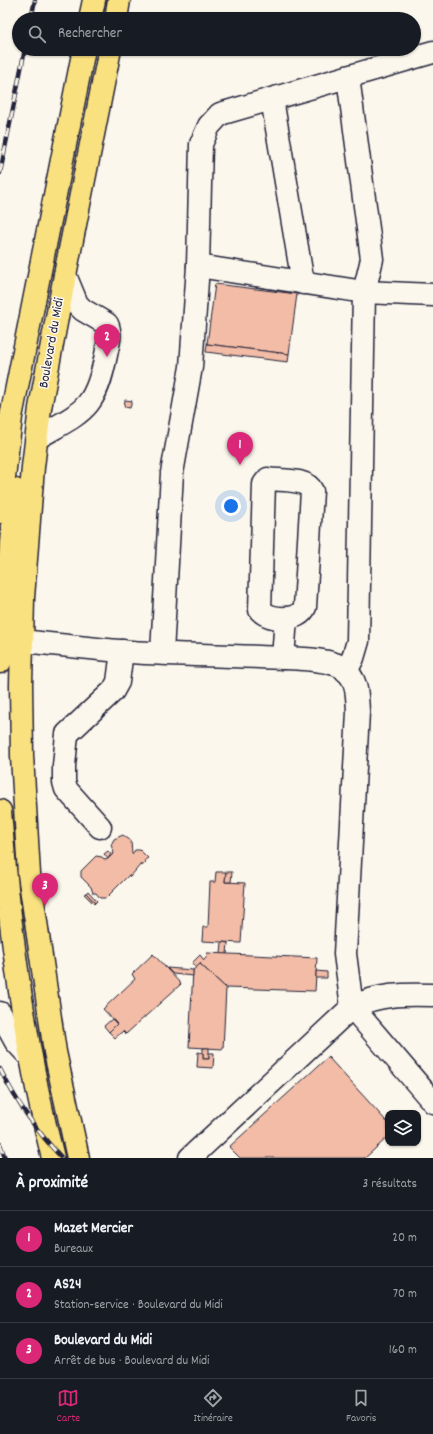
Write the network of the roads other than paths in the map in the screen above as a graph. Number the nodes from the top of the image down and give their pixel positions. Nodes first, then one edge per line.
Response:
1 (94, 0) edge
2 (119, 0) edge
3 (91, 12) edge
4 (117, 12) edge
5 (433, 52) edge
6 (83, 56) edge
7 (109, 56) edge
8 (419, 56) edge
9 (421, 56) edge
10 (348, 77) junction
11 (272, 99) junction
12 (198, 266) junction
13 (64, 275) junction
14 (303, 283) junction
15 (364, 292) junction
16 (433, 295) edge
17 (8, 438) junction
18 (37, 438) junction
19 (0, 512) edge
20 (286, 618) junction
21 (15, 641) junction
22 (122, 651) junction
23 (162, 653) junction
24 (283, 658) junction
25 (0, 662) edge
26 (346, 671) junction
27 (0, 811) edge
28 (100, 827) dead end
29 (433, 995) edge
30 (352, 1007) junction
31 (0, 1013) edge
32 (31, 1058) junction
33 (433, 1102) edge
34 (53, 1158) edge
35 (78, 1158) edge
36 (190, 1158) edge

1 - 3 main road
2 - 4 main road
5 - 9 lane
6 - 17 main road, Boulevard du Midi
7 - 13 main road, Boulevard du Midi
8 - 10 lane
10 - 11 lane
10 - 15 lane
11 - 12 lane
11 - 14 lane
12 - 14 lane
12 - 23 lane
13 - 18 main road, Boulevard du Midi
13 - 18 lane
14 - 15 lane
15 - 16 lane
15 - 26 lane
17 - 19 main road, Boulevard du Midi
17 - 21 main road, Boulevard du Midi
18 - 21 main road, Boulevard du Midi
20 - 20 lane
20 - 24 lane
21 - 22 lane
21 - 25 main road, Boulevard du Midi
21 - 35 main road, Boulevard du Midi
22 - 23 lane
22 - 28 lane
23 - 24 lane
24 - 26 lane
26 - 30 lane
27 - 32 main road
29 - 30 lane
30 - 33 lane
30 - 36 lane
31 - 32 lane
32 - 34 main road

